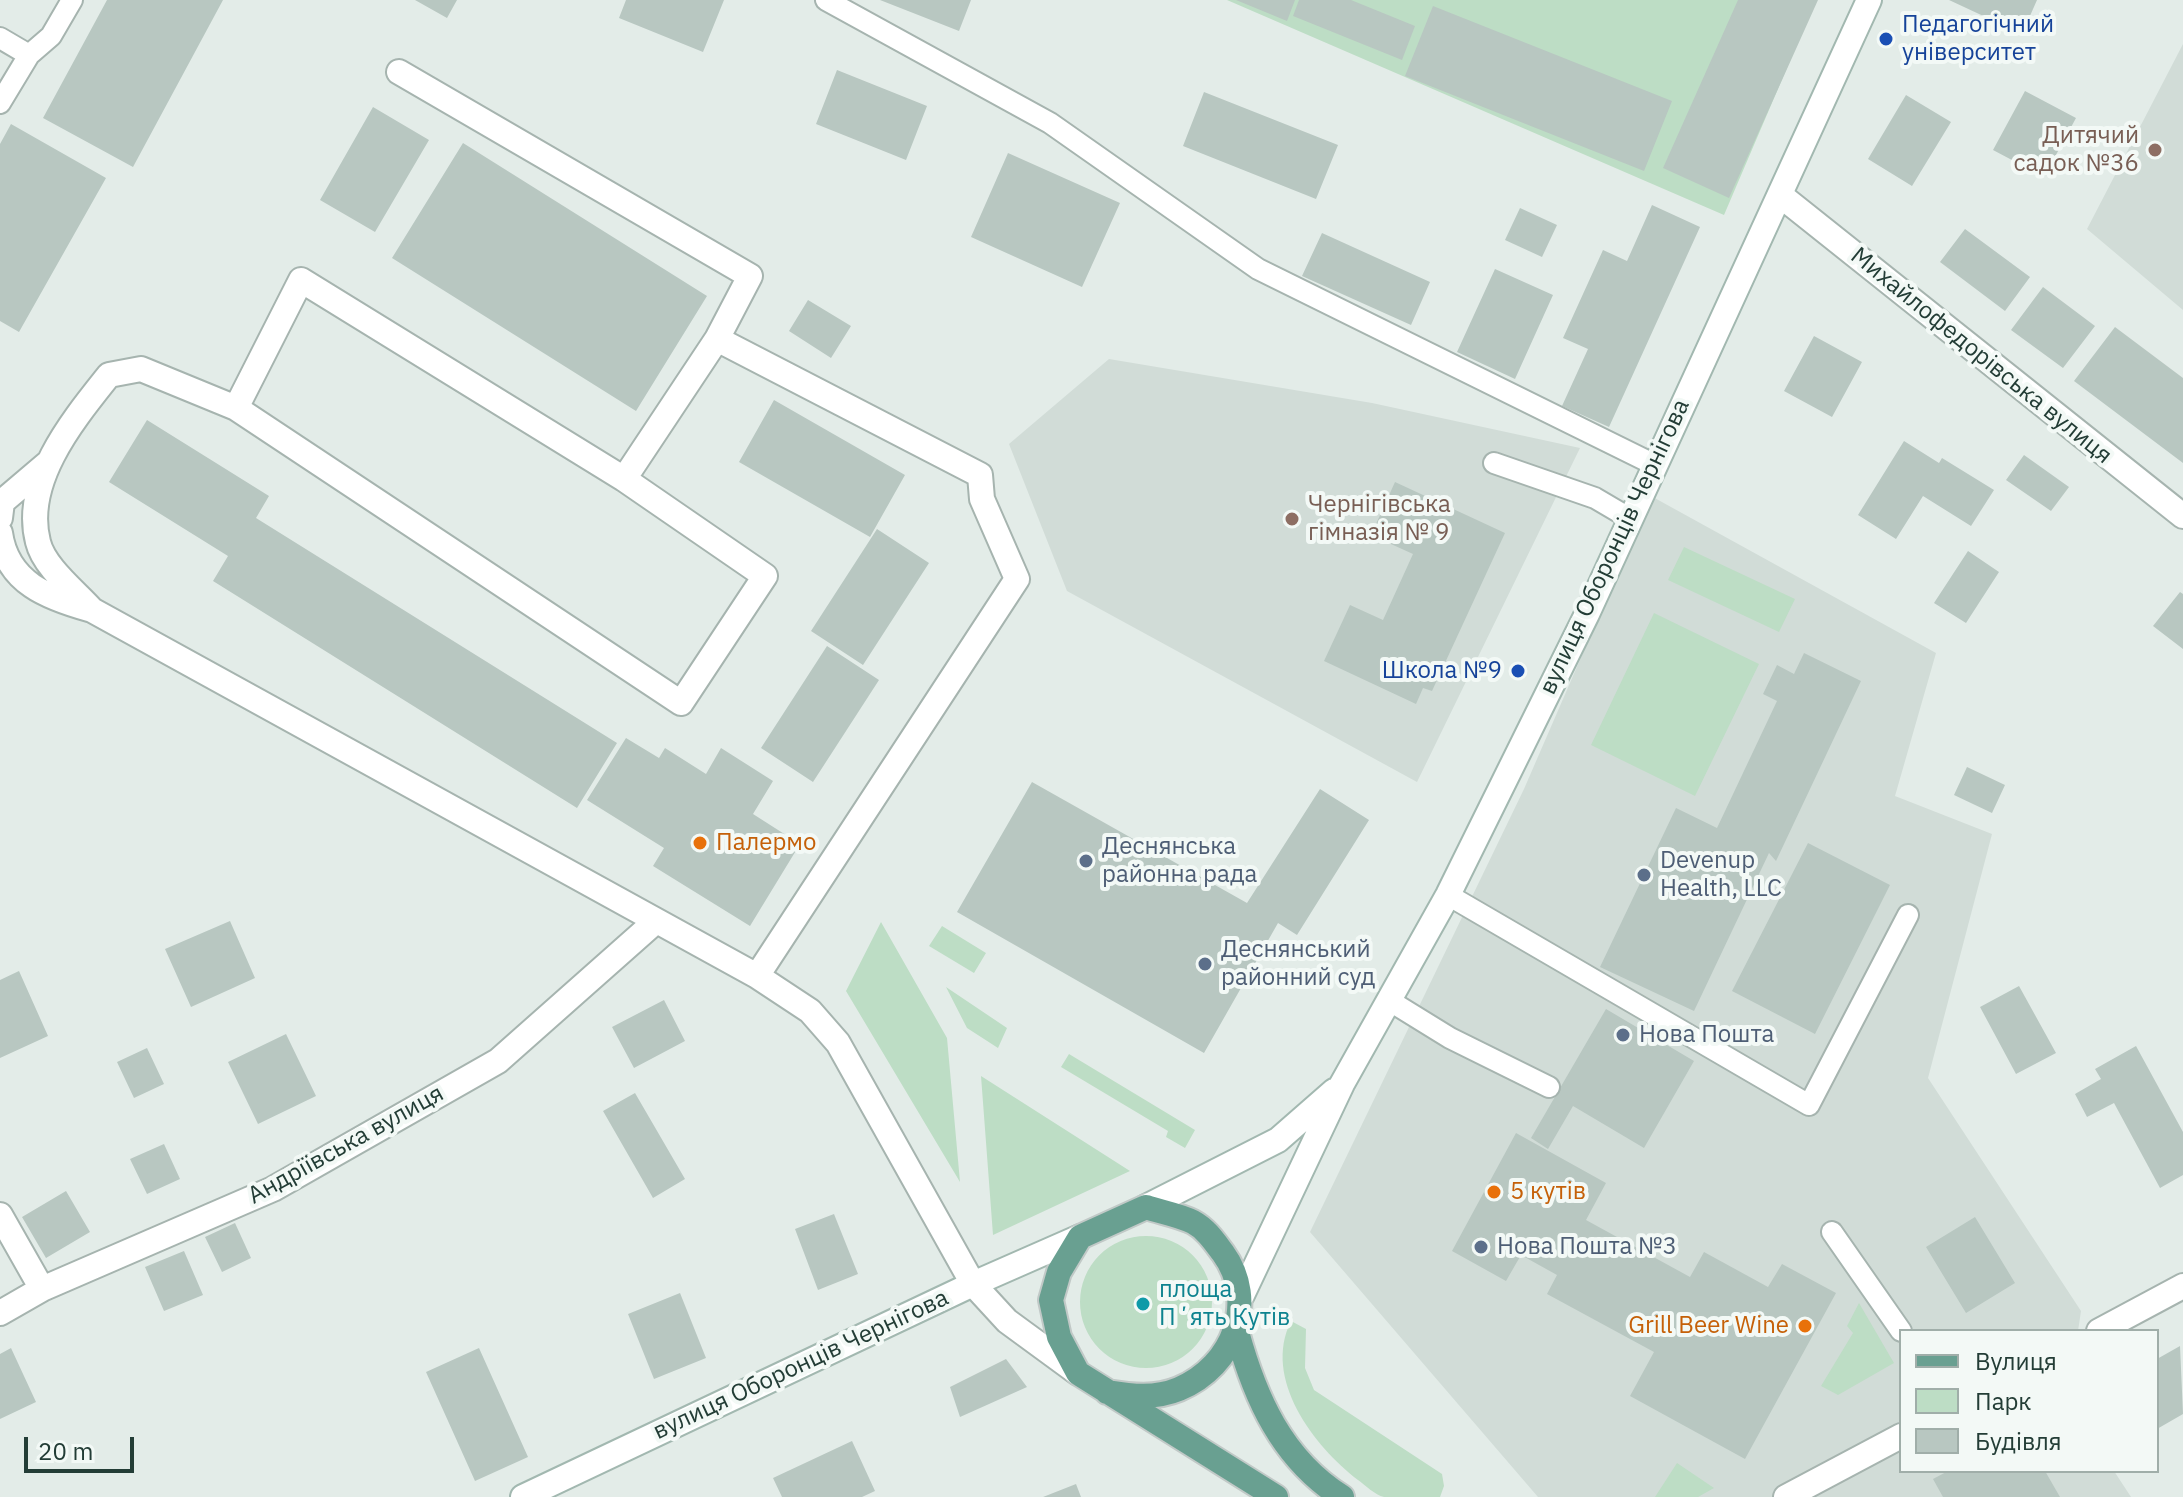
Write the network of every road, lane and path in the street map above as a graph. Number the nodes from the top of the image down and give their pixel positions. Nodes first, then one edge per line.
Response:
1 (72, 0) edge
2 (826, 0) edge
3 (1869, 0) edge
4 (0, 38) edge
5 (29, 55) junction
6 (399, 72) dead end
7 (0, 103) edge
8 (1780, 195) junction
9 (717, 339) junction
10 (236, 408) junction
11 (48, 463) junction
12 (1494, 463) dead end
13 (1653, 464) junction
14 (624, 479) junction
15 (2183, 516) edge
16 (0, 518) edge
17 (1629, 518) junction
18 (0, 533) edge
19 (92, 610) junction
20 (1448, 895) junction
21 (1908, 915) dead end
22 (656, 921) junction
23 (757, 976) junction
24 (1390, 1001) junction
25 (1342, 1084) junction
26 (1549, 1087) dead end
27 (1146, 1207) junction
28 (0, 1215) edge
29 (1832, 1232) dead end
30 (1080, 1237) junction
31 (973, 1284) junction
32 (2183, 1286) edge
33 (42, 1289) junction
34 (1242, 1295) junction
35 (0, 1313) edge
36 (1900, 1329) edge
37 (2103, 1329) edge
38 (1237, 1332) junction
39 (1078, 1373) junction
40 (1107, 1392) junction
41 (1899, 1437) edge
42 (523, 1497) edge
43 (1276, 1497) edge
44 (1342, 1497) edge
45 (1786, 1497) edge

1 - 5 lane
2 - 13 lane
3 - 8 street, вулиця Оборонців Чернігова
4 - 5 lane
5 - 7 lane
6 - 9 street
8 - 13 street, вулиця Оборонців Чернігова
8 - 15 street, Михайлофедорівська вулиця
9 - 14 street
9 - 23 street
10 - 11 street
10 - 14 street
10 - 14 street
11 - 16 street
11 - 19 street
12 - 17 lane
13 - 17 street, вулиця Оборонців Чернігова
17 - 20 street, вулиця Оборонців Чернігова
18 - 19 street
19 - 22 street
20 - 21 lane
20 - 24 street, вулиця Оборонців Чернігова
22 - 23 street
22 - 33 street, Андріївська вулиця
23 - 31 street
24 - 25 street, вулиця Оборонців Чернігова
24 - 26 lane
25 - 27 street, вулиця Оборонців Чернігова
25 - 34 street, вулиця Оборонців Чернігова
27 - 30 main road
27 - 34 main road
28 - 33 street
29 - 36 lane
30 - 31 street, вулиця Оборонців Чернігова
30 - 39 main road
31 - 39 street
31 - 42 street, вулиця Оборонців Чернігова
32 - 37 street
33 - 35 street, Андріївська вулиця
34 - 38 main road
38 - 40 main road
38 - 44 main road
39 - 40 main road
40 - 43 main road
41 - 45 street

